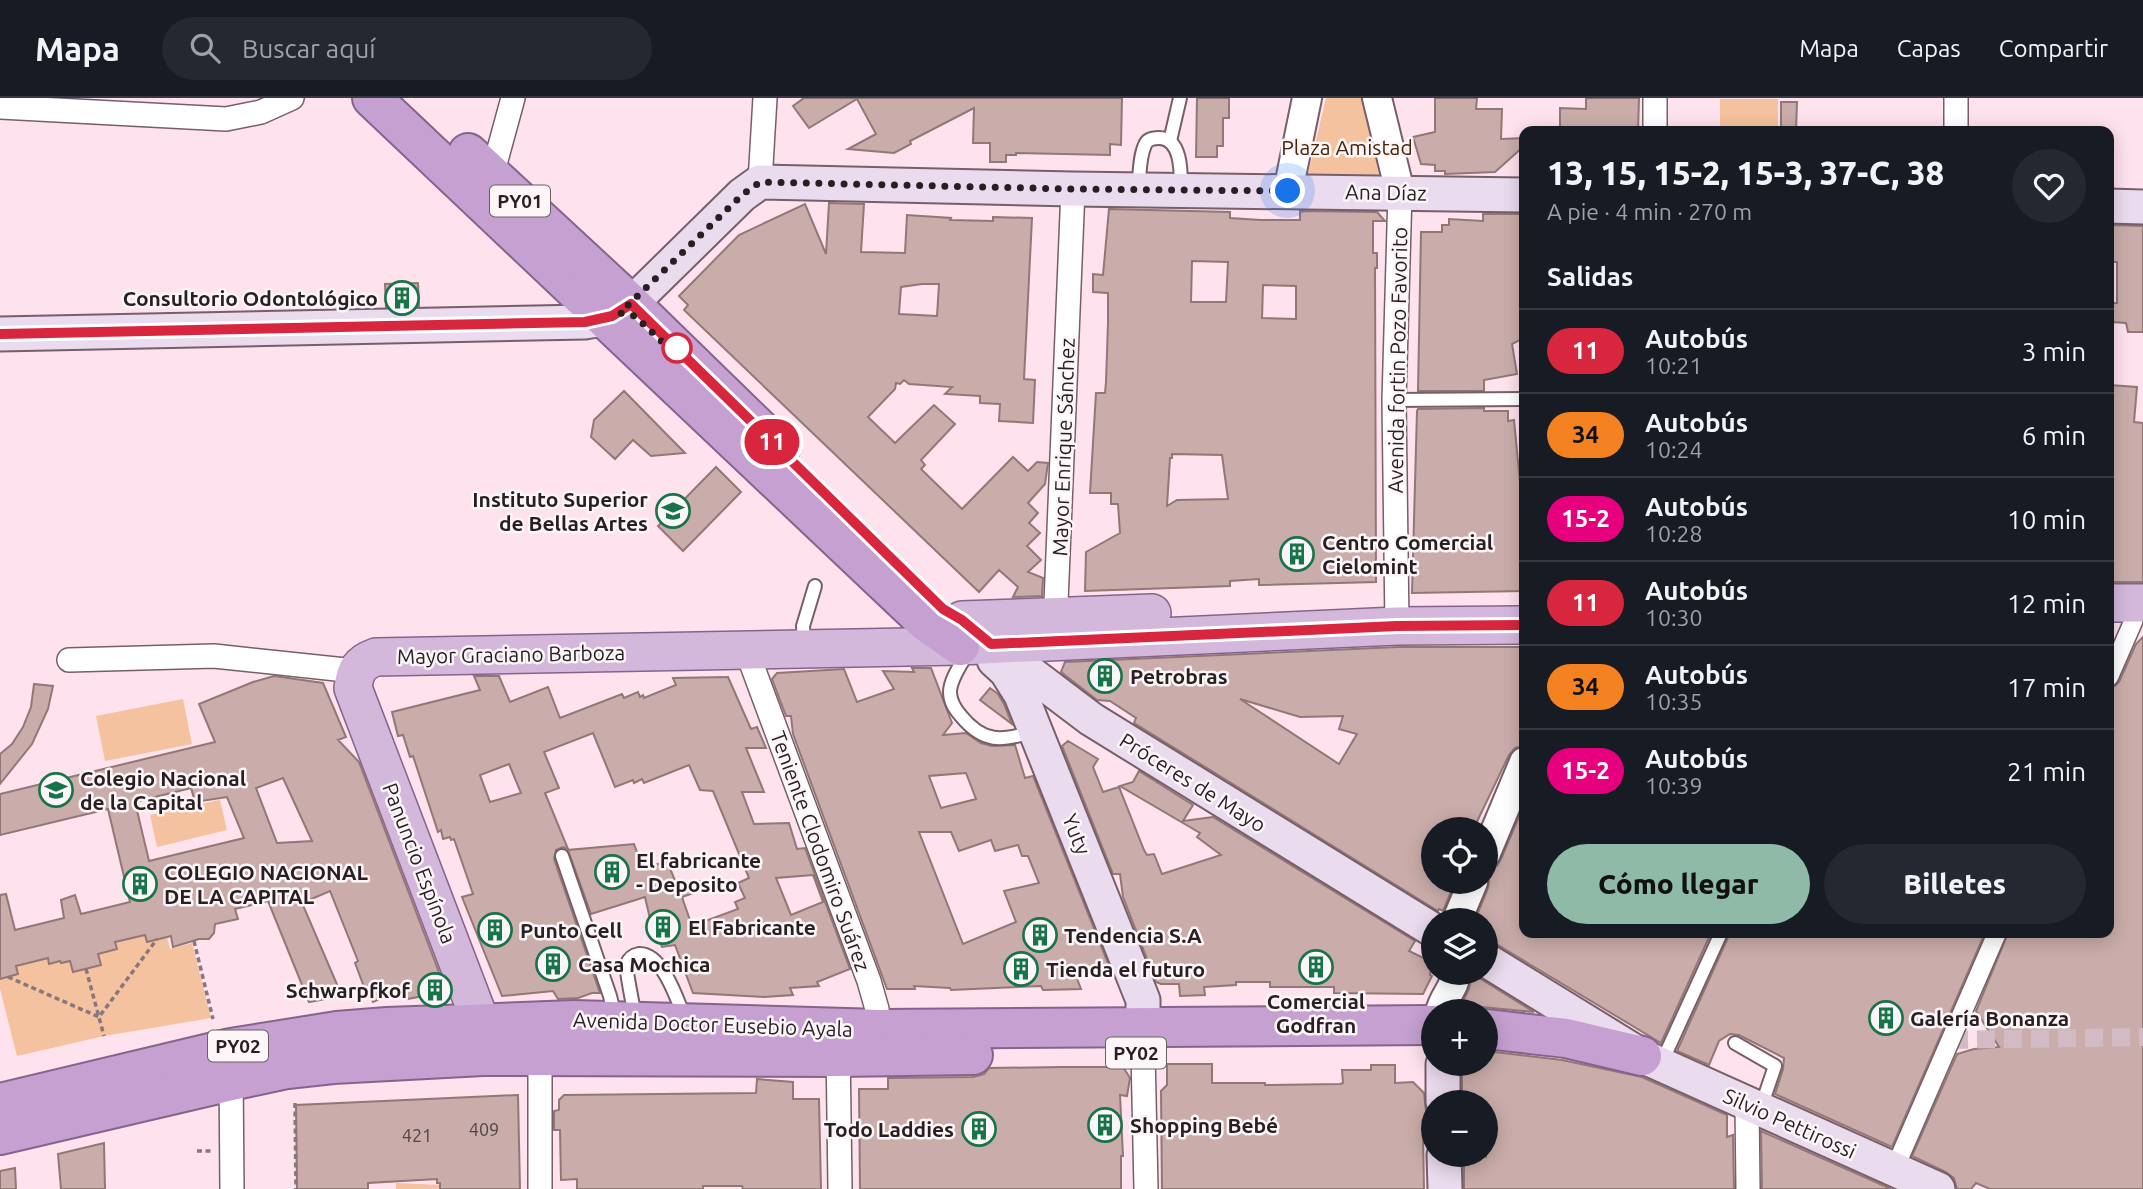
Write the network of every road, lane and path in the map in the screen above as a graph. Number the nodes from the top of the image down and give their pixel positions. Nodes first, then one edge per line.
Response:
1 (292, 98) edge
2 (372, 98) edge
3 (410, 98) edge
4 (513, 98) edge
5 (765, 98) edge
6 (1181, 98) edge
7 (1307, 98) edge
8 (1377, 98) edge
9 (1655, 98) edge
10 (1956, 98) edge
11 (0, 107) edge
12 (1655, 126) edge
13 (1956, 126) edge
14 (1170, 142) junction
15 (492, 175) junction
16 (760, 182) junction
17 (1073, 189) junction
18 (1138, 190) junction
19 (1181, 190) junction
20 (1288, 191) junction
21 (1400, 192) junction
22 (1519, 195) edge
23 (2114, 206) edge
24 (2143, 207) edge
25 (618, 312) junction
26 (0, 334) edge
27 (1519, 399) edge
28 (1394, 400) junction
29 (815, 586) dead end
30 (1519, 606) edge
31 (2127, 615) edge
32 (1397, 616) junction
33 (1519, 625) edge
34 (1070, 637) junction
35 (971, 640) junction
36 (805, 648) junction
37 (746, 649) junction
38 (69, 660) dead end
39 (2114, 660) edge
40 (355, 671) junction
41 (1027, 685) junction
42 (1072, 698) junction
43 (1038, 738) junction
44 (1519, 774) edge
45 (1498, 824) edge
46 (562, 856) dead end
47 (1421, 922) edge
48 (1718, 938) edge
49 (1995, 938) edge
50 (157, 939) dead end
51 (194, 941) dead end
52 (1498, 967) edge
53 (86, 968) dead end
54 (8, 977) dead end
55 (99, 1017) junction
56 (626, 1021) junction
57 (686, 1023) junction
58 (1421, 1027) edge
59 (1498, 1030) edge
60 (104, 1036) dead end
61 (482, 1039) junction
62 (539, 1039) junction
63 (1143, 1040) junction
64 (838, 1043) junction
65 (879, 1043) junction
66 (1735, 1044) dead end
67 (1421, 1047) edge
68 (225, 1049) junction
69 (1652, 1060) junction
70 (0, 1103) edge
71 (295, 1103) dead end
72 (1754, 1107) junction
73 (0, 1135) edge
74 (198, 1151) dead end
75 (215, 1151) dead end
76 (1444, 1167) edge
77 (1894, 1170) junction
78 (232, 1189) edge
79 (296, 1189) edge
80 (540, 1189) edge
81 (840, 1189) edge
82 (1146, 1189) edge
83 (1445, 1189) edge
84 (1748, 1189) edge
85 (1938, 1189) edge

1 - 11 street
2 - 25 highway, PY01
3 - 15 highway, PY01
4 - 15 street
5 - 16 street
6 - 14 lane
7 - 20 street
8 - 21 street, Avenida fortin Pozo Favorito
9 - 12 street
10 - 13 street
14 - 18 lane
14 - 19 lane
15 - 25 highway, PY01
16 - 17 main road, Ana Díaz
16 - 25 main road
17 - 18 main road, Ana Díaz
17 - 34 street, Mayor Enrique Sánchez
18 - 19 main road, Ana Díaz
19 - 20 main road, Ana Díaz
20 - 21 main road, Ana Díaz
21 - 22 main road, Ana Díaz
21 - 28 street, Avenida fortin Pozo Favorito
23 - 24 main road
25 - 26 main road
25 - 35 highway, PY01
25 - 35 highway, PY01
27 - 28 lane
28 - 32 street, Avenida fortin Pozo Favorito
29 - 36 lane
30 - 32 main road
31 - 39 street
32 - 33 main road
32 - 34 main road, Mayor Graciano Barboza
34 - 35 main road, Mayor Graciano Barboza
34 - 41 street, Mayor Enrique Sánchez
35 - 36 main road, Mayor Graciano Barboza
35 - 41 main road, Próceres de Mayo
35 - 43 lane
36 - 37 main road, Mayor Graciano Barboza
37 - 40 main road, Mayor Graciano Barboza
37 - 65 street, Teniente Clodomiro Suárez
38 - 40 street
40 - 61 main road, Panuncio Espínola
41 - 42 main road, Próceres de Mayo
41 - 43 main road, Yuty
42 - 43 main road
42 - 47 main road, Próceres de Mayo
43 - 63 main road, Yuty
44 - 45 street
46 - 56 lane
48 - 69 lane
49 - 77 street
50 - 55 path
51 - 68 path
52 - 69 main road
53 - 55 path
54 - 55 path
55 - 60 path
56 - 57 highway, Avenida Doctor Eusebio Ayala / PY02
56 - 57 lane
56 - 62 highway, Avenida Doctor Eusebio Ayala / PY02
57 - 64 highway, Avenida Doctor Eusebio Ayala / PY02
58 - 63 highway, Avenida Doctor Eusebio Ayala / PY02
59 - 69 highway
61 - 62 highway, Avenida Doctor Eusebio Ayala / PY02
61 - 68 highway, Avenida Doctor Eusebio Ayala / PY02
62 - 64 highway, Avenida Doctor Eusebio Ayala / PY02
62 - 80 street
63 - 65 highway, Avenida Doctor Eusebio Ayala / PY02
63 - 67 highway, Avenida Doctor Eusebio Ayala / PY02
63 - 82 street
64 - 65 highway, Avenida Doctor Eusebio Ayala / PY02
64 - 81 street
66 - 72 lane
68 - 70 highway, Avenida Doctor Eusebio Ayala / PY02
68 - 73 highway, Avenida Doctor Eusebio Ayala / PY02
68 - 78 street
69 - 72 main road, Silvio Pettirossi
71 - 79 path
72 - 77 main road, Silvio Pettirossi
72 - 84 street
74 - 75 path
76 - 83 main road
77 - 85 main road, Silvio Pettirossi

